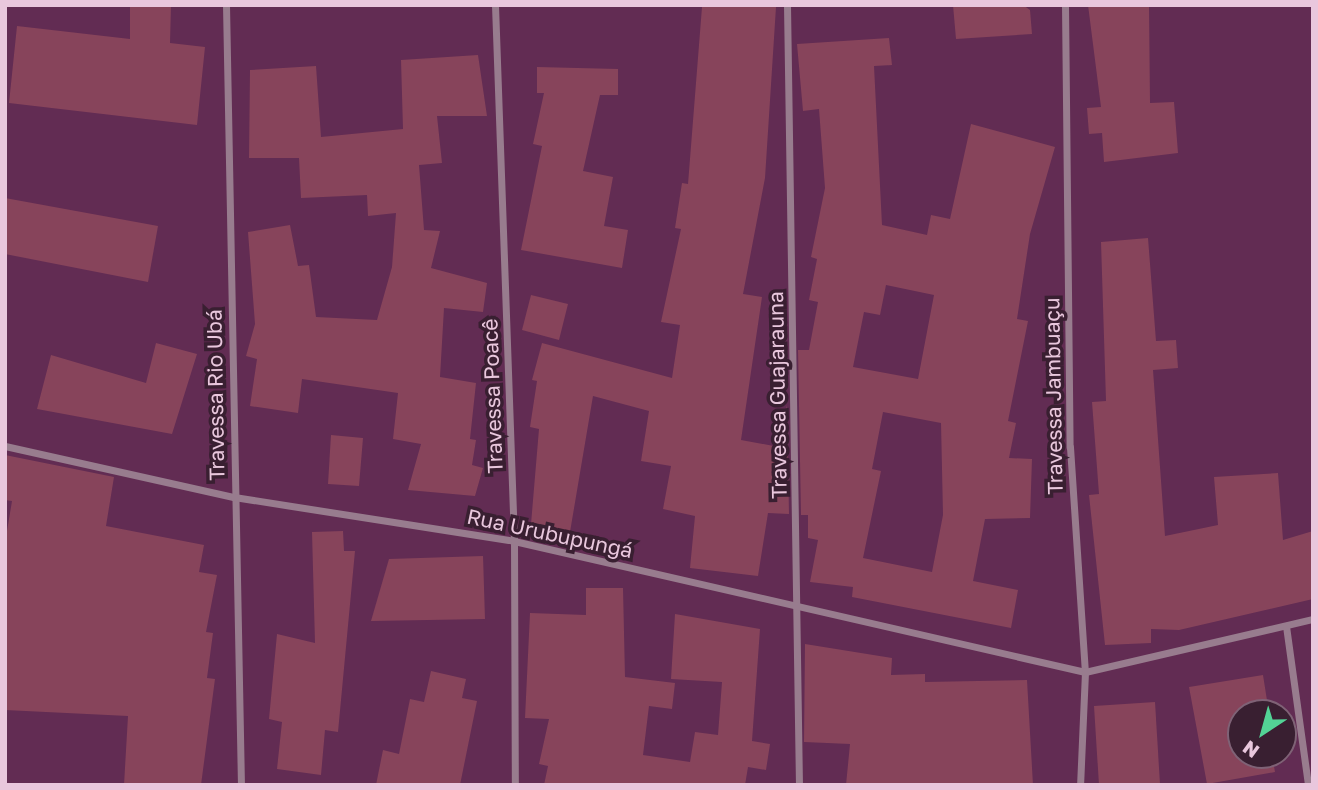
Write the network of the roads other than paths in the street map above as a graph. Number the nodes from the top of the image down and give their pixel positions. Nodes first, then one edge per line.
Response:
1 (226, 5) edge
2 (495, 5) edge
3 (786, 5) edge
4 (1065, 5) edge
5 (5, 446) edge
6 (234, 497) junction
7 (514, 541) junction
8 (800, 607) junction
9 (1313, 619) edge
10 (1286, 626) junction
11 (1085, 671) junction
12 (240, 785) edge
13 (515, 785) edge
14 (799, 785) edge
15 (1080, 785) edge
16 (1308, 785) edge

1 - 6 street, Travessa Rio Ubá
2 - 7 street, Travessa Poacê
3 - 8 street, Travessa Guajarauna
4 - 11 street, Travessa Jambuaçu
5 - 6 street, Rua Urubupungá
6 - 7 street, Rua Urubupungá
6 - 12 street, Travessa Rio Ubá
7 - 8 street, Rua Urubupungá
7 - 13 street, Travessa Poacê
8 - 11 street, Rua Urubupungá
8 - 14 street, Travessa Guajarauna
9 - 10 street
10 - 11 street
10 - 16 street
11 - 15 street, Travessa Jambuaçu

